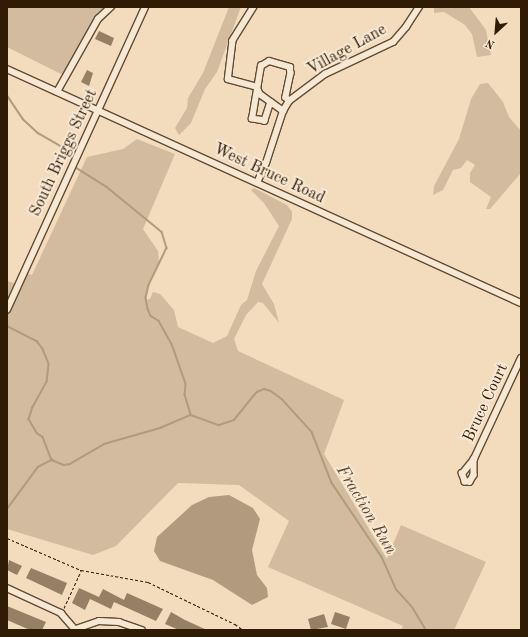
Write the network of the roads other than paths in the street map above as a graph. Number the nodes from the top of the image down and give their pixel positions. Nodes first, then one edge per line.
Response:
1 (111, 7) edge
2 (145, 7) edge
3 (254, 7) edge
4 (419, 7) edge
5 (7, 69) edge
6 (257, 87) junction
7 (57, 92) junction
8 (289, 101) junction
9 (270, 102) junction
10 (97, 111) junction
11 (283, 111) junction
12 (257, 183) junction
13 (521, 303) edge
14 (7, 310) edge
15 (521, 358) edge
16 (474, 458) dead end
17 (7, 588) edge
18 (76, 630) edge
19 (142, 630) edge

1 - 7 street
2 - 10 street, South Briggs Street
3 - 6 street
4 - 8 street, Village Lane
5 - 7 street, West Bruce Road
6 - 8 street
6 - 9 street
6 - 9 street
7 - 10 street, West Bruce Road
8 - 11 street, Village Lane
9 - 11 street
10 - 12 street, West Bruce Road
10 - 14 street, South Briggs Street
11 - 12 street, Village Lane
12 - 13 street, West Bruce Road
15 - 16 street, Bruce Court
17 - 18 street
18 - 19 street

